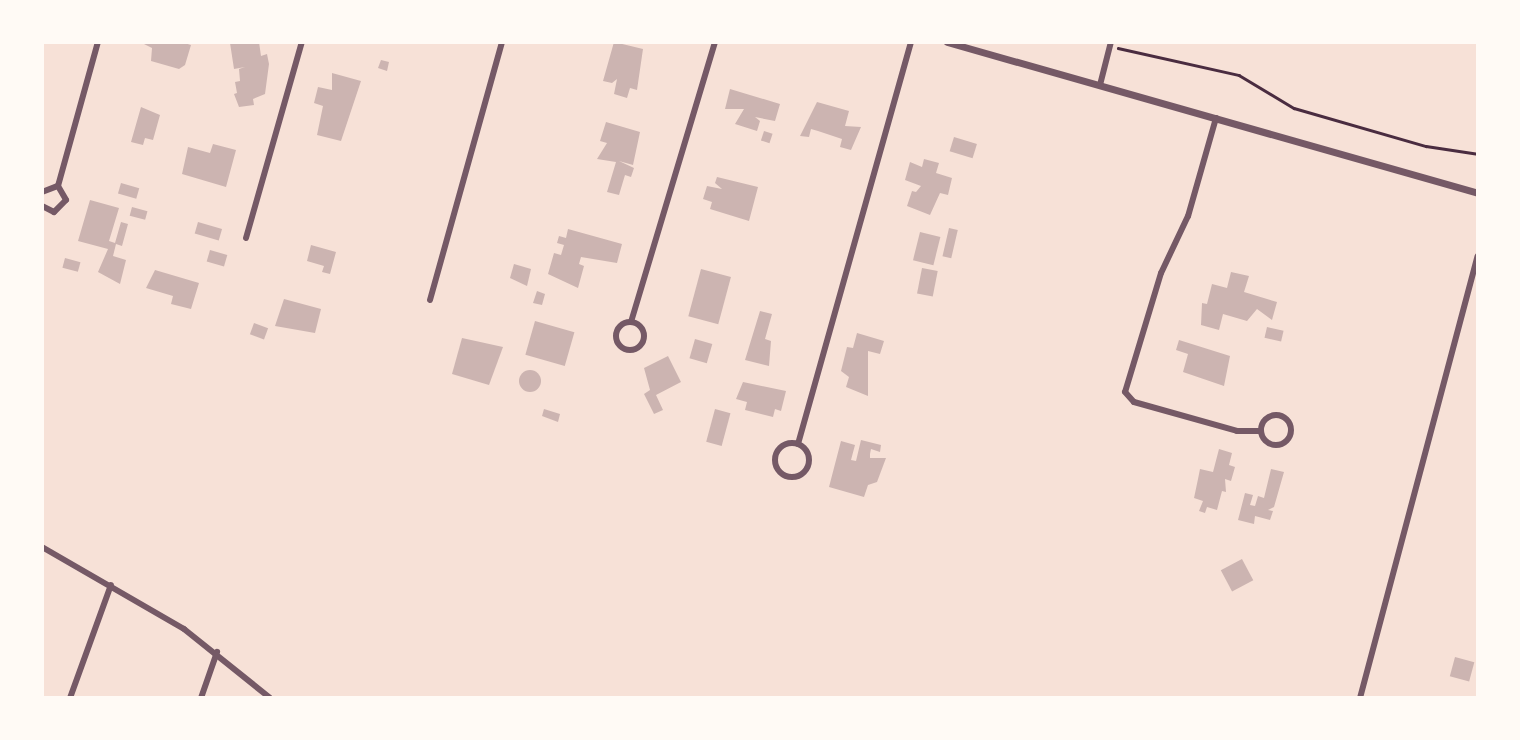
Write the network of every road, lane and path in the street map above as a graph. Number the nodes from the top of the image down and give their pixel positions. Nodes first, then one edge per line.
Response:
1 (99, 42) edge
2 (302, 42) edge
3 (502, 42) edge
4 (715, 42) edge
5 (911, 42) edge
6 (947, 42) edge
7 (1111, 44) edge
8 (1100, 85) junction
9 (1216, 118) junction
10 (1478, 154) edge
11 (58, 186) junction
12 (42, 192) edge
13 (1478, 193) edge
14 (42, 206) edge
15 (246, 238) dead end
16 (1478, 256) edge
17 (429, 300) dead end
18 (631, 322) junction
19 (1261, 431) junction
20 (797, 444) junction
21 (42, 547) edge
22 (111, 585) junction
23 (216, 652) junction
24 (70, 698) edge
25 (201, 698) edge
26 (270, 698) edge
27 (1360, 698) edge

1 - 11 street
2 - 15 street
3 - 17 street
4 - 18 street
5 - 20 street
6 - 8 street
7 - 8 street
7 - 10 path
8 - 9 street
9 - 13 street
9 - 19 street
11 - 12 street
11 - 14 street
16 - 27 street
18 - 18 street
19 - 19 street
20 - 20 street
21 - 22 street
22 - 23 street
22 - 24 street
23 - 25 street
23 - 26 street

